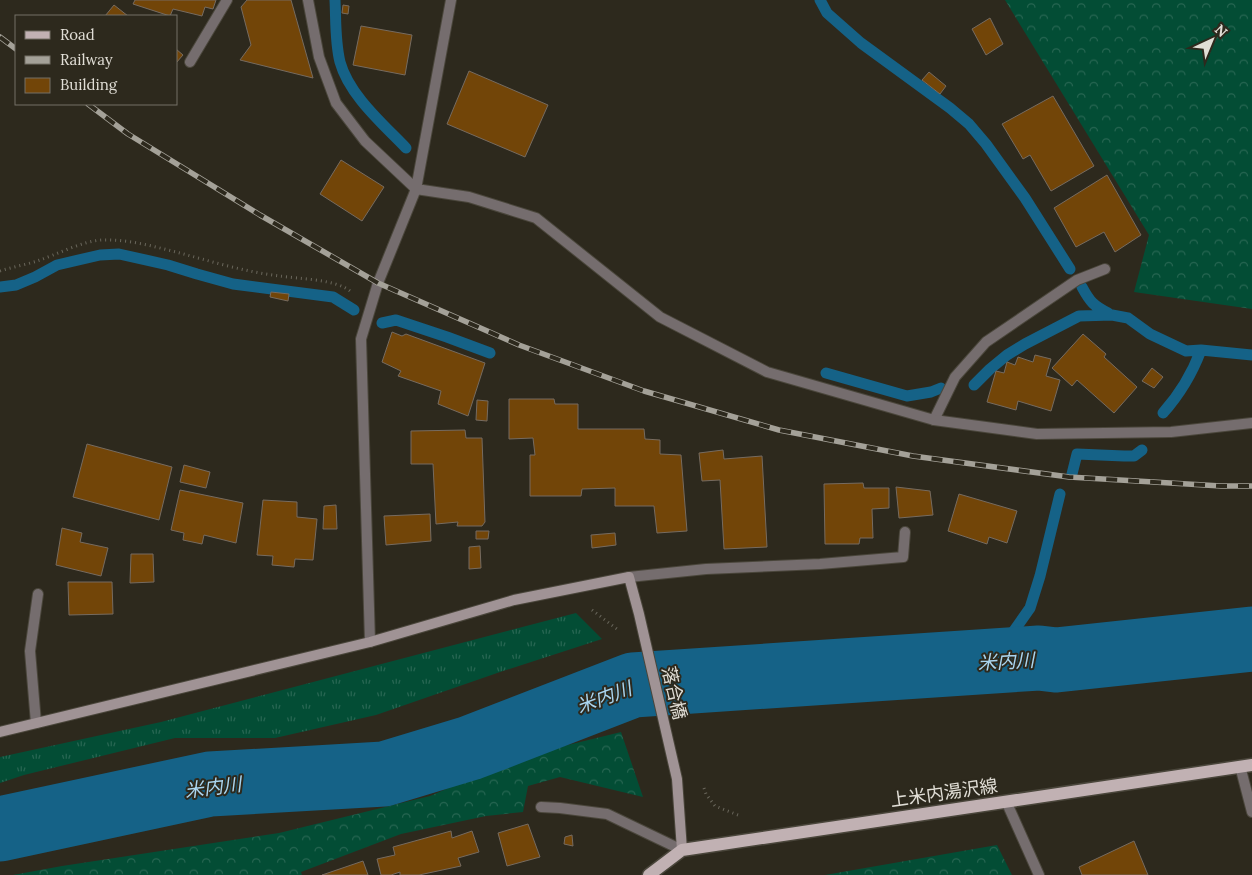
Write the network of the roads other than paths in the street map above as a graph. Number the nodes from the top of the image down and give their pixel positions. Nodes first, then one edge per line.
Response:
1 (227, 0) edge
2 (308, 0) edge
3 (451, 0) edge
4 (190, 62) dead end
5 (416, 189) junction
6 (1106, 269) dead end
7 (934, 420) junction
8 (1252, 423) edge
9 (905, 532) dead end
10 (629, 577) junction
11 (38, 594) dead end
12 (370, 642) junction
13 (36, 723) junction
14 (0, 732) edge
15 (1246, 765) edge
16 (1006, 801) junction
17 (541, 807) dead end
18 (1252, 812) edge
19 (682, 850) junction
20 (649, 875) edge
21 (1039, 875) edge

1 - 4 street
2 - 5 street
3 - 5 street
5 - 7 street
5 - 12 street
6 - 7 street
7 - 8 street
9 - 10 street
10 - 12 street
10 - 19 street, 落合橋
11 - 13 street
12 - 13 street
13 - 14 street
15 - 16 main road, 上米内湯沢線
15 - 18 street
16 - 19 main road, 上米内湯沢線
16 - 21 street
17 - 19 street
19 - 20 main road, 上米内湯沢線

